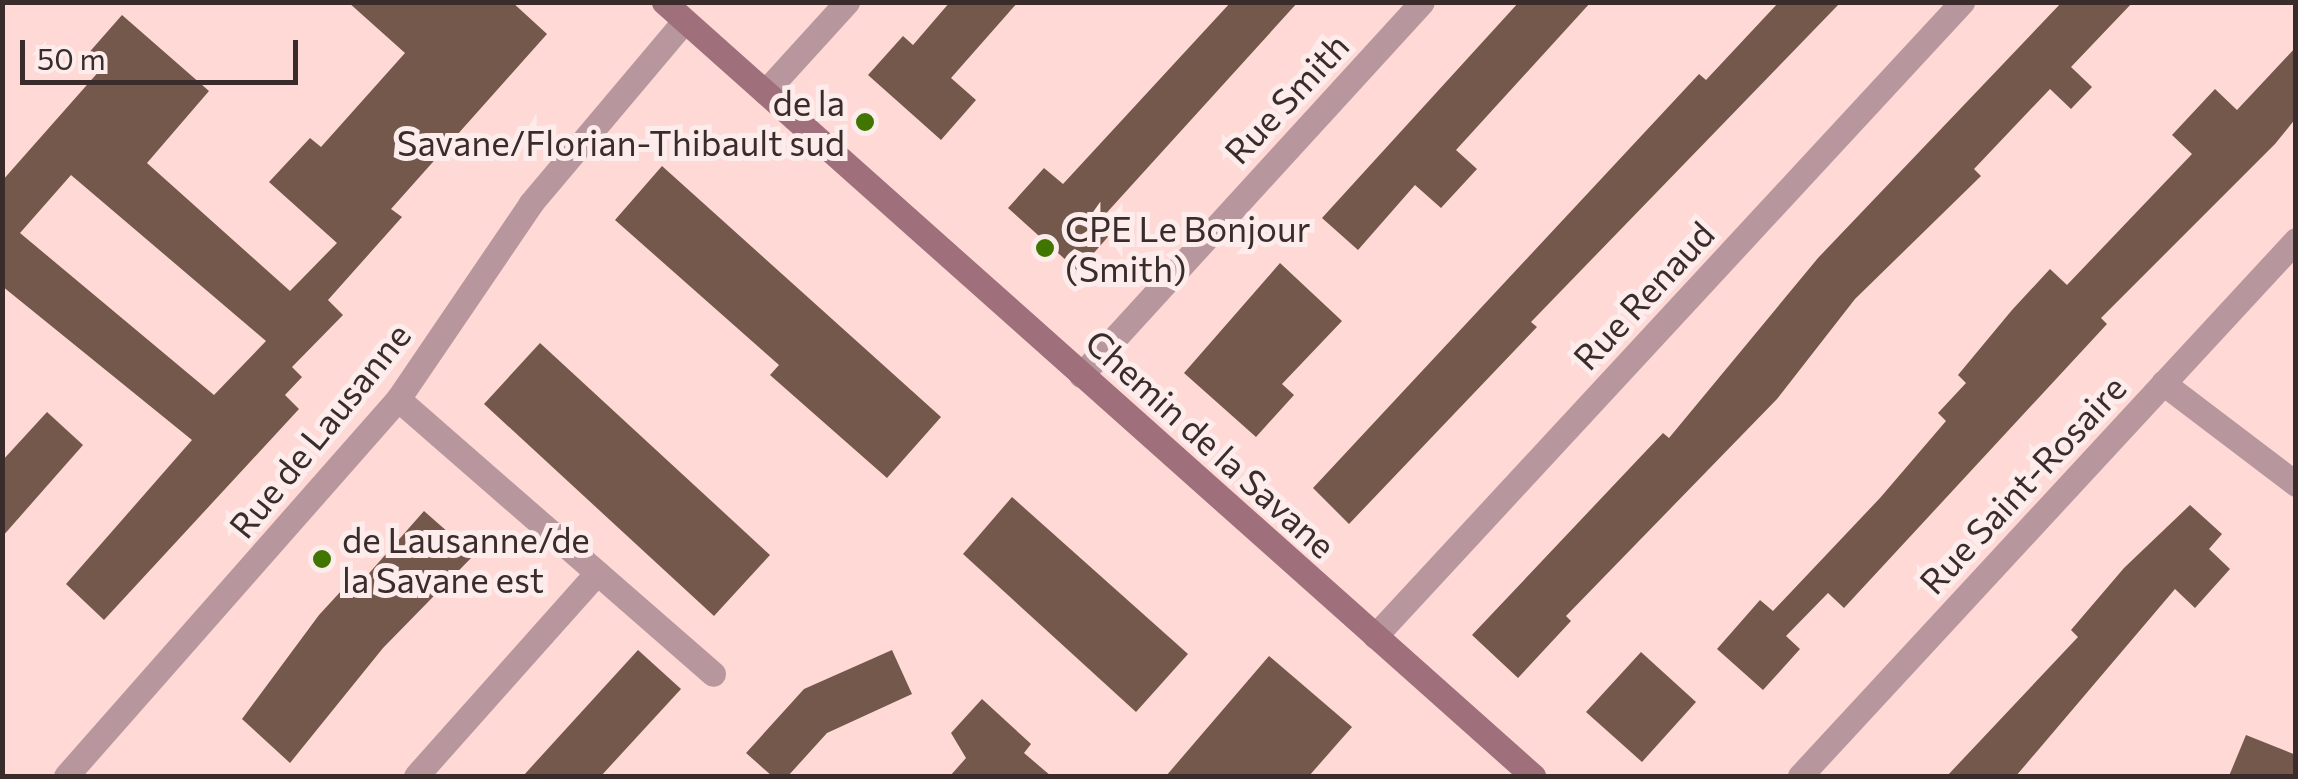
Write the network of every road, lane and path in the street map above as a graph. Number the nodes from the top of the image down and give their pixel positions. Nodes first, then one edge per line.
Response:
1 (664, 2) edge
2 (847, 2) edge
3 (1422, 2) edge
4 (1962, 2) edge
5 (684, 21) junction
6 (764, 92) junction
7 (2296, 240) edge
8 (1080, 375) junction
9 (2163, 384) junction
10 (398, 399) junction
11 (2296, 484) edge
12 (597, 573) junction
13 (1375, 636) junction
14 (713, 674) dead end
15 (66, 776) edge
16 (416, 776) edge
17 (1534, 776) edge
18 (1800, 776) edge

1 - 5 street, Chemin de la Savane
2 - 6 street
3 - 8 street, Rue Smith
4 - 13 street, Rue Renaud
5 - 6 street, Chemin de la Savane
5 - 10 street, Rue de Lausanne
6 - 8 street, Chemin de la Savane
7 - 9 street, Rue Saint-Rosaire
8 - 13 street, Chemin de la Savane
9 - 11 street
9 - 18 street, Rue Saint-Rosaire
10 - 12 street
10 - 15 street, Rue de Lausanne
12 - 14 street
12 - 16 street
13 - 17 street, Chemin de la Savane

